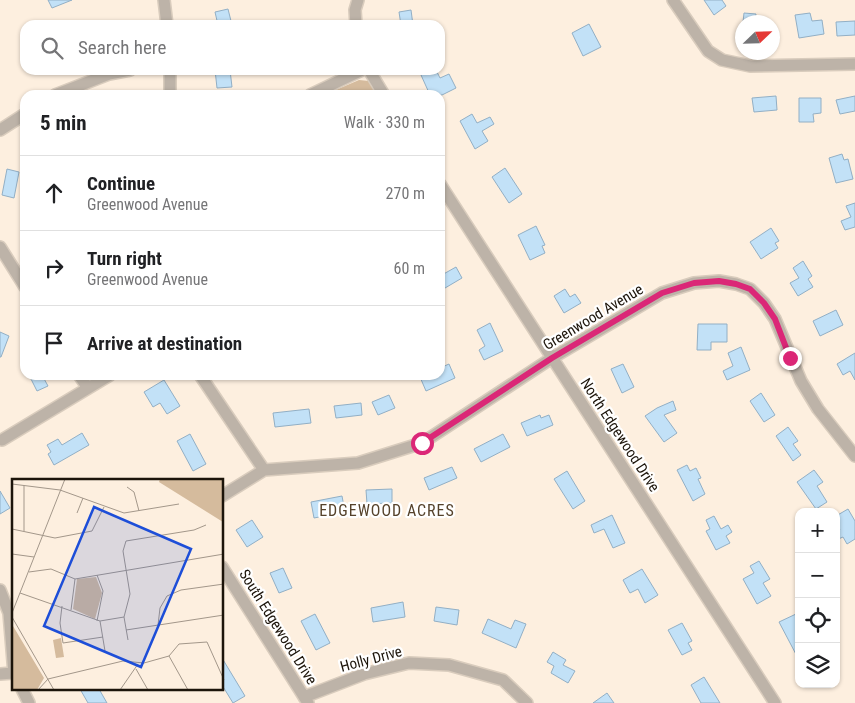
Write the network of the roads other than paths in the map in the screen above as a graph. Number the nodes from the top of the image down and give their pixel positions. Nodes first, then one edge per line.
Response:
1 (164, 0) edge
2 (358, 0) edge
3 (673, 0) edge
4 (166, 20) edge
5 (356, 20) edge
6 (855, 64) edge
7 (106, 75) edge
8 (170, 75) edge
9 (352, 75) edge
10 (371, 75) edge
11 (68, 90) edge
12 (170, 90) edge
13 (320, 90) edge
14 (381, 90) edge
15 (20, 117) edge
16 (0, 130) edge
17 (445, 192) edge
18 (448, 197) junction
19 (445, 200) edge
20 (0, 247) edge
21 (20, 279) edge
22 (552, 358) junction
23 (82, 380) edge
24 (102, 380) edge
25 (203, 380) edge
26 (88, 388) junction
27 (2, 440) dead end
28 (855, 456) edge
29 (264, 470) junction
30 (224, 495) edge
31 (224, 570) edge
32 (0, 590) edge
33 (12, 650) edge
34 (22, 690) edge
35 (306, 700) edge
36 (29, 703) edge
37 (527, 703) edge
38 (775, 703) edge

1 - 4 street
2 - 5 street
3 - 6 street
7 - 11 street
8 - 12 street
9 - 13 street
10 - 14 street
15 - 16 street
17 - 18 street, North Edgewood Drive
18 - 19 street
18 - 22 street, North Edgewood Drive
20 - 21 street
22 - 28 street, Greenwood Avenue
22 - 29 street, Greenwood Avenue
22 - 38 street, North Edgewood Drive
23 - 26 street
24 - 26 street
25 - 29 street
26 - 27 street
29 - 30 street, Greenwood Avenue
31 - 35 street, South Edgewood Drive
32 - 33 street
34 - 36 street
35 - 37 street, Holly Drive

